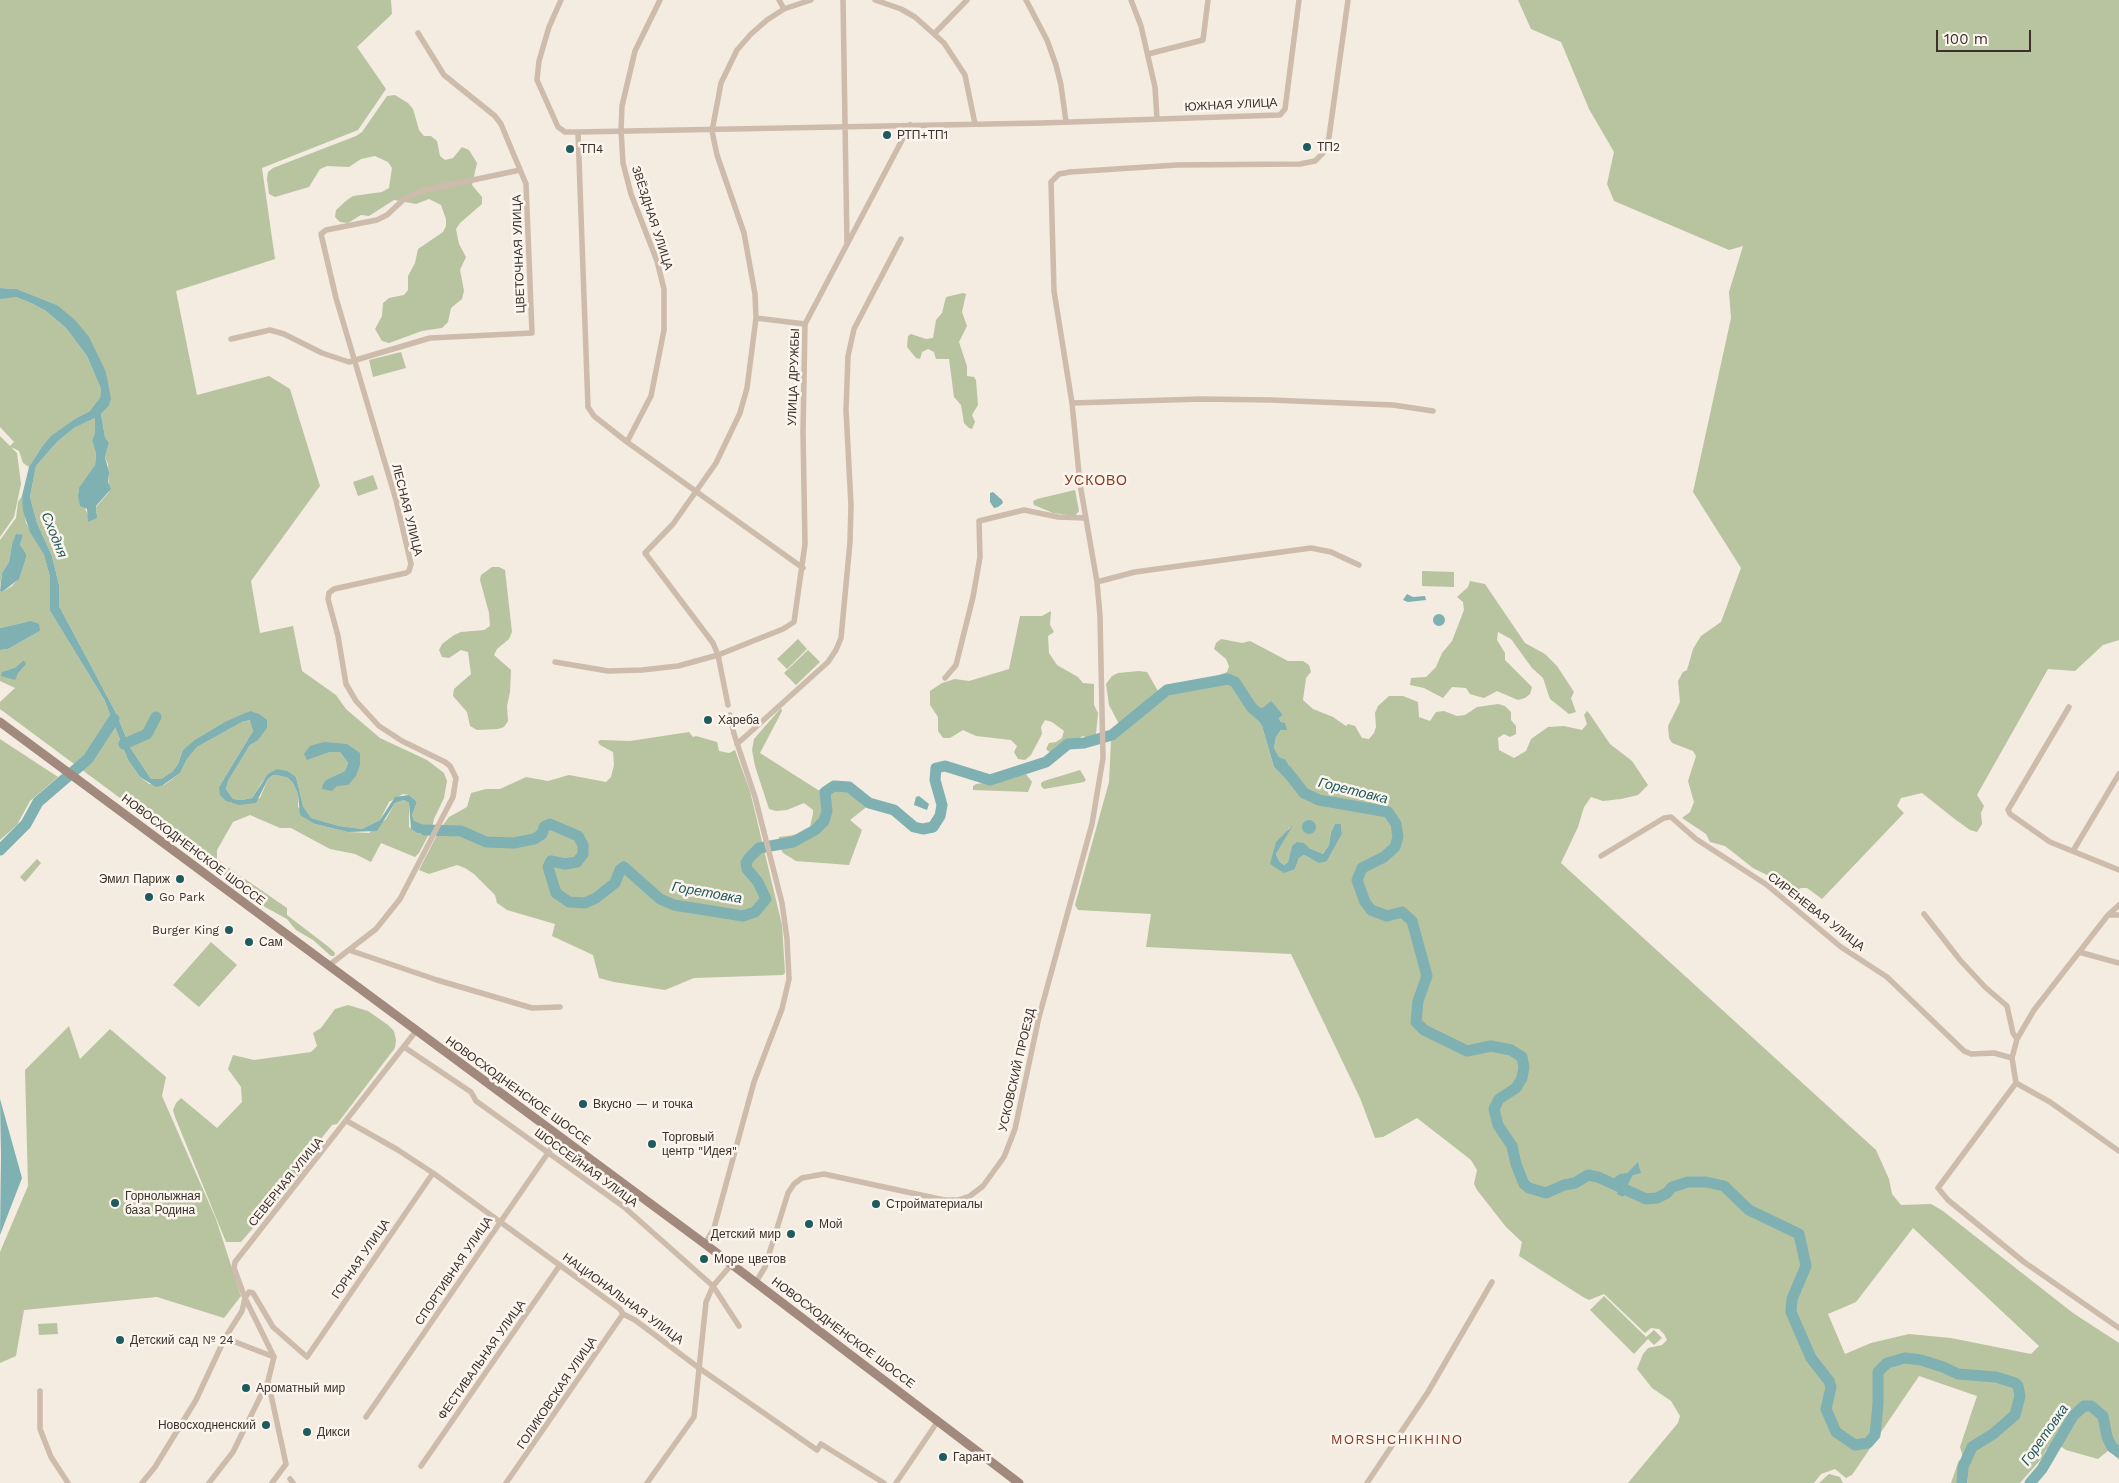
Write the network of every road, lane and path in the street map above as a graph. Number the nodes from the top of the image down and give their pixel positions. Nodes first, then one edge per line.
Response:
1 (561, 0) edge
2 (660, 0) edge
3 (779, 0) edge
4 (811, 0) edge
5 (843, 0) edge
6 (875, 0) edge
7 (966, 0) edge
8 (1026, 0) edge
9 (1131, 0) edge
10 (1208, 0) edge
11 (1299, 0) edge
12 (1348, 0) edge
13 (784, 10) junction
14 (418, 33) dead end
15 (935, 33) junction
16 (1148, 54) junction
17 (1157, 119) junction
18 (1066, 122) junction
19 (975, 124) junction
20 (910, 125) junction
21 (845, 127) junction
22 (621, 130) junction
23 (712, 131) junction
24 (578, 132) junction
25 (520, 170) junction
26 (901, 238) dead end
27 (847, 246) junction
28 (756, 318) junction
29 (805, 324) junction
30 (231, 339) dead end
31 (354, 362) junction
32 (1072, 403) junction
33 (1434, 411) dead end
34 (627, 442) junction
35 (696, 493) junction
36 (1085, 518) junction
37 (1359, 565) dead end
38 (803, 568) junction
39 (1096, 582) junction
40 (718, 655) junction
41 (555, 662) dead end
42 (945, 678) dead end
43 (728, 705) dead end
44 (2069, 706) dead end
45 (730, 715) dead end
46 (0, 722) edge
47 (738, 744) junction
48 (2119, 774) edge
49 (2073, 852) junction
50 (1601, 856) dead end
51 (2119, 870) edge
52 (2119, 905) edge
53 (1924, 914) dead end
54 (2108, 915) junction
55 (2119, 915) edge
56 (349, 950) junction
57 (2079, 952) junction
58 (2119, 963) edge
59 (328, 966) junction
60 (560, 1008) dead end
61 (416, 1031) junction
62 (2017, 1038) junction
63 (404, 1048) junction
64 (2012, 1058) junction
65 (2016, 1083) junction
66 (347, 1121) junction
67 (560, 1137) junction
68 (2119, 1151) edge
69 (548, 1153) junction
70 (433, 1173) junction
71 (500, 1221) junction
72 (705, 1244) junction
73 (732, 1264) junction
74 (560, 1265) junction
75 (756, 1282) junction
76 (1492, 1282) dead end
77 (713, 1286) junction
78 (244, 1298) junction
79 (623, 1314) junction
80 (739, 1326) dead end
81 (2119, 1328) edge
82 (225, 1338) junction
83 (274, 1357) junction
84 (699, 1368) junction
85 (268, 1381) junction
86 (40, 1391) dead end
87 (366, 1417) dead end
88 (938, 1421) junction
89 (422, 1466) dead end
90 (68, 1483) edge
91 (142, 1483) edge
92 (209, 1483) edge
93 (272, 1483) edge
94 (506, 1483) edge
95 (647, 1483) edge
96 (884, 1483) edge
97 (896, 1483) edge
98 (1019, 1483) edge
99 (1367, 1483) edge

1 - 24 street
2 - 22 street, ЗВЁЗДНАЯ УЛИЦА
3 - 13 street
4 - 13 street
5 - 21 street
6 - 15 street
7 - 15 street
8 - 18 street
9 - 16 street
10 - 16 street
11 - 17 street, ЮЖНАЯ УЛИЦА
12 - 32 street, УСКОВСКИЙ ПРОЕЗД
13 - 23 street
14 - 25 street, ЦВЕТОЧНАЯ УЛИЦА
15 - 19 street
16 - 17 street
17 - 18 street
18 - 19 street
19 - 20 street
20 - 21 street
20 - 27 street, УЛИЦА ДРУЖБЫ
21 - 23 street
21 - 27 street
22 - 23 street
22 - 24 street
22 - 34 street, ЗВЁЗДНАЯ УЛИЦА
23 - 28 street
24 - 34 street
25 - 31 street, ЛЕСНАЯ УЛИЦА
25 - 31 street, ЦВЕТОЧНАЯ УЛИЦА
26 - 47 street
27 - 29 street, УЛИЦА ДРУЖБЫ
28 - 29 street
28 - 35 street
29 - 38 street, УЛИЦА ДРУЖБЫ
30 - 31 street
31 - 56 street, ЛЕСНАЯ УЛИЦА
32 - 33 street
32 - 36 street, УСКОВСКИЙ ПРОЕЗД
34 - 35 street
35 - 38 street
35 - 40 street
36 - 39 street, УСКОВСКИЙ ПРОЕЗД
36 - 42 street
37 - 39 street
38 - 40 street, УЛИЦА ДРУЖБЫ
39 - 75 street, УСКОВСКИЙ ПРОЕЗД
40 - 41 street, УЛИЦА ДРУЖБЫ
40 - 43 street
44 - 49 street
45 - 47 street
46 - 59 main road, НОВОСХОДНЕНСКОЕ ШОССЕ
47 - 72 street
48 - 49 street
49 - 51 street
50 - 64 street, СИРЕНЕВАЯ УЛИЦА
52 - 54 street
53 - 62 street
54 - 55 street
54 - 57 street
56 - 59 street
56 - 60 street
57 - 58 street
57 - 62 street
59 - 61 main road, НОВОСХОДНЕНСКОЕ ШОССЕ
61 - 63 street, СЕВЕРНАЯ УЛИЦА
61 - 67 main road, НОВОСХОДНЕНСКОЕ ШОССЕ
62 - 64 street
63 - 66 street, СЕВЕРНАЯ УЛИЦА
63 - 69 street, ШОССЕЙНАЯ УЛИЦА
64 - 65 street
65 - 68 street
65 - 81 street
66 - 70 street, НАЦИОНАЛЬНАЯ УЛИЦА
66 - 78 street, СЕВЕРНАЯ УЛИЦА
67 - 69 street, СПОРТИВНАЯ УЛИЦА
67 - 72 main road, НОВОСХОДНЕНСКОЕ ШОССЕ
69 - 71 street, СПОРТИВНАЯ УЛИЦА
69 - 77 street, ШОССЕЙНАЯ УЛИЦА
70 - 71 street, НАЦИОНАЛЬНАЯ УЛИЦА
70 - 78 street, ГОРНАЯ УЛИЦА
71 - 74 street, НАЦИОНАЛЬНАЯ УЛИЦА
71 - 87 street, СПОРТИВНАЯ УЛИЦА
72 - 73 main road, НОВОСХОДНЕНСКОЕ ШОССЕ
73 - 75 main road, НОВОСХОДНЕНСКОЕ ШОССЕ
73 - 77 street
74 - 79 street, НАЦИОНАЛЬНАЯ УЛИЦА
74 - 89 street, ФЕСТИВАЛЬНАЯ УЛИЦА
75 - 88 main road, НОВОСХОДНЕНСКОЕ ШОССЕ
76 - 99 street
77 - 80 street, ШОССЕЙНАЯ УЛИЦА
77 - 84 street
78 - 82 street
78 - 83 street, СЕВЕРНАЯ УЛИЦА
79 - 84 street, НАЦИОНАЛЬНАЯ УЛИЦА
79 - 94 street, ГОЛИКОВСКАЯ УЛИЦА
82 - 83 street
82 - 91 street
83 - 85 street
84 - 95 street
84 - 96 street, НАЦИОНАЛЬНАЯ УЛИЦА
85 - 92 street
85 - 93 street
86 - 90 street
88 - 97 street
88 - 98 main road, НОВОСХОДНЕНСКОЕ ШОССЕ

